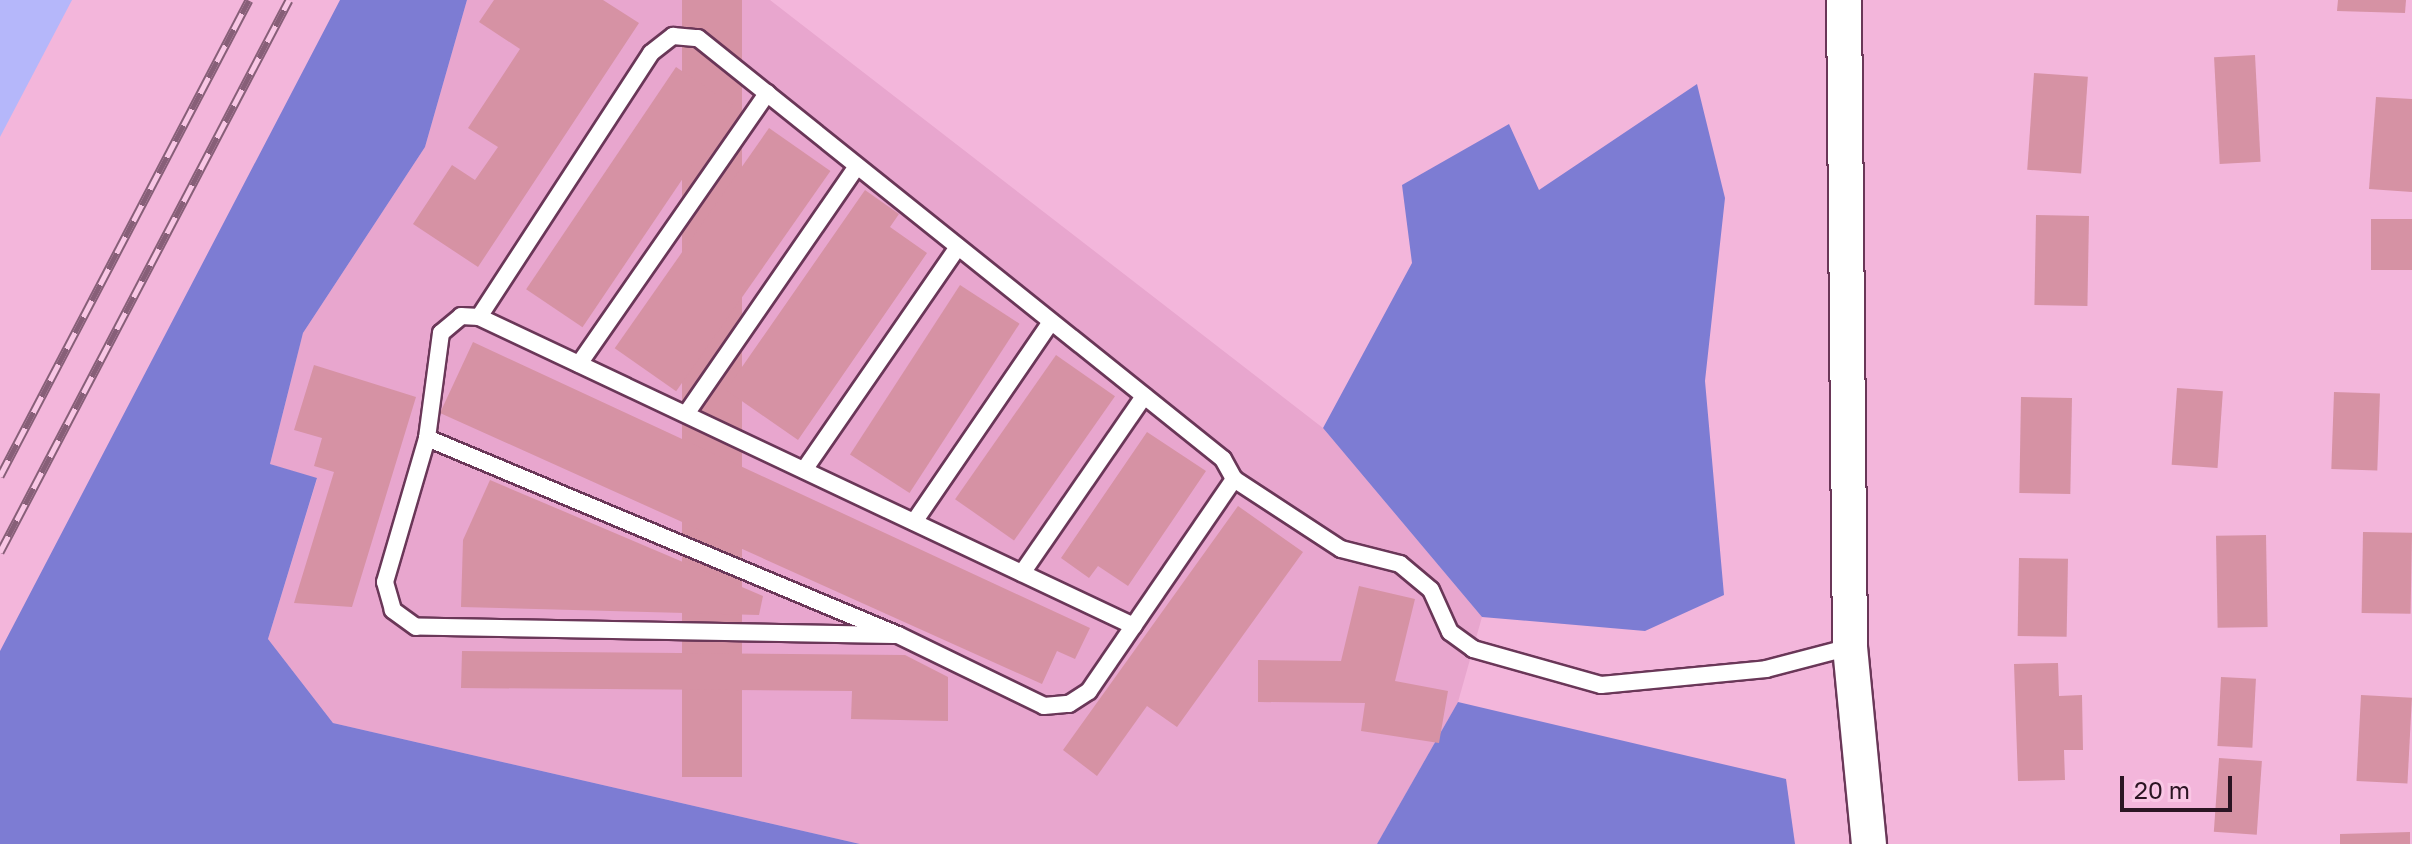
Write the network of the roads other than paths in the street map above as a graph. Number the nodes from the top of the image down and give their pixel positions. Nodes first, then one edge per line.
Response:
1 (1844, 0) edge
2 (767, 93) junction
3 (857, 166) junction
4 (958, 247) junction
5 (479, 317) junction
6 (1051, 322) junction
7 (579, 364) junction
8 (1144, 396) junction
9 (686, 414) junction
10 (427, 438) junction
11 (804, 470) junction
12 (1234, 479) junction
13 (914, 522) junction
14 (1022, 573) junction
15 (1134, 626) junction
16 (898, 635) junction
17 (1850, 647) junction
18 (1869, 844) edge

1 - 17 street
2 - 3 lane
2 - 5 lane
2 - 7 lane
3 - 4 lane
3 - 9 lane
4 - 6 lane
4 - 11 lane
5 - 7 lane
5 - 10 lane
6 - 8 lane
6 - 13 lane
7 - 9 lane
8 - 12 lane
8 - 14 lane
9 - 11 lane
10 - 16 lane
10 - 16 lane
11 - 13 lane
12 - 15 lane
12 - 17 lane
13 - 14 lane
14 - 15 lane
15 - 16 lane
17 - 18 street

